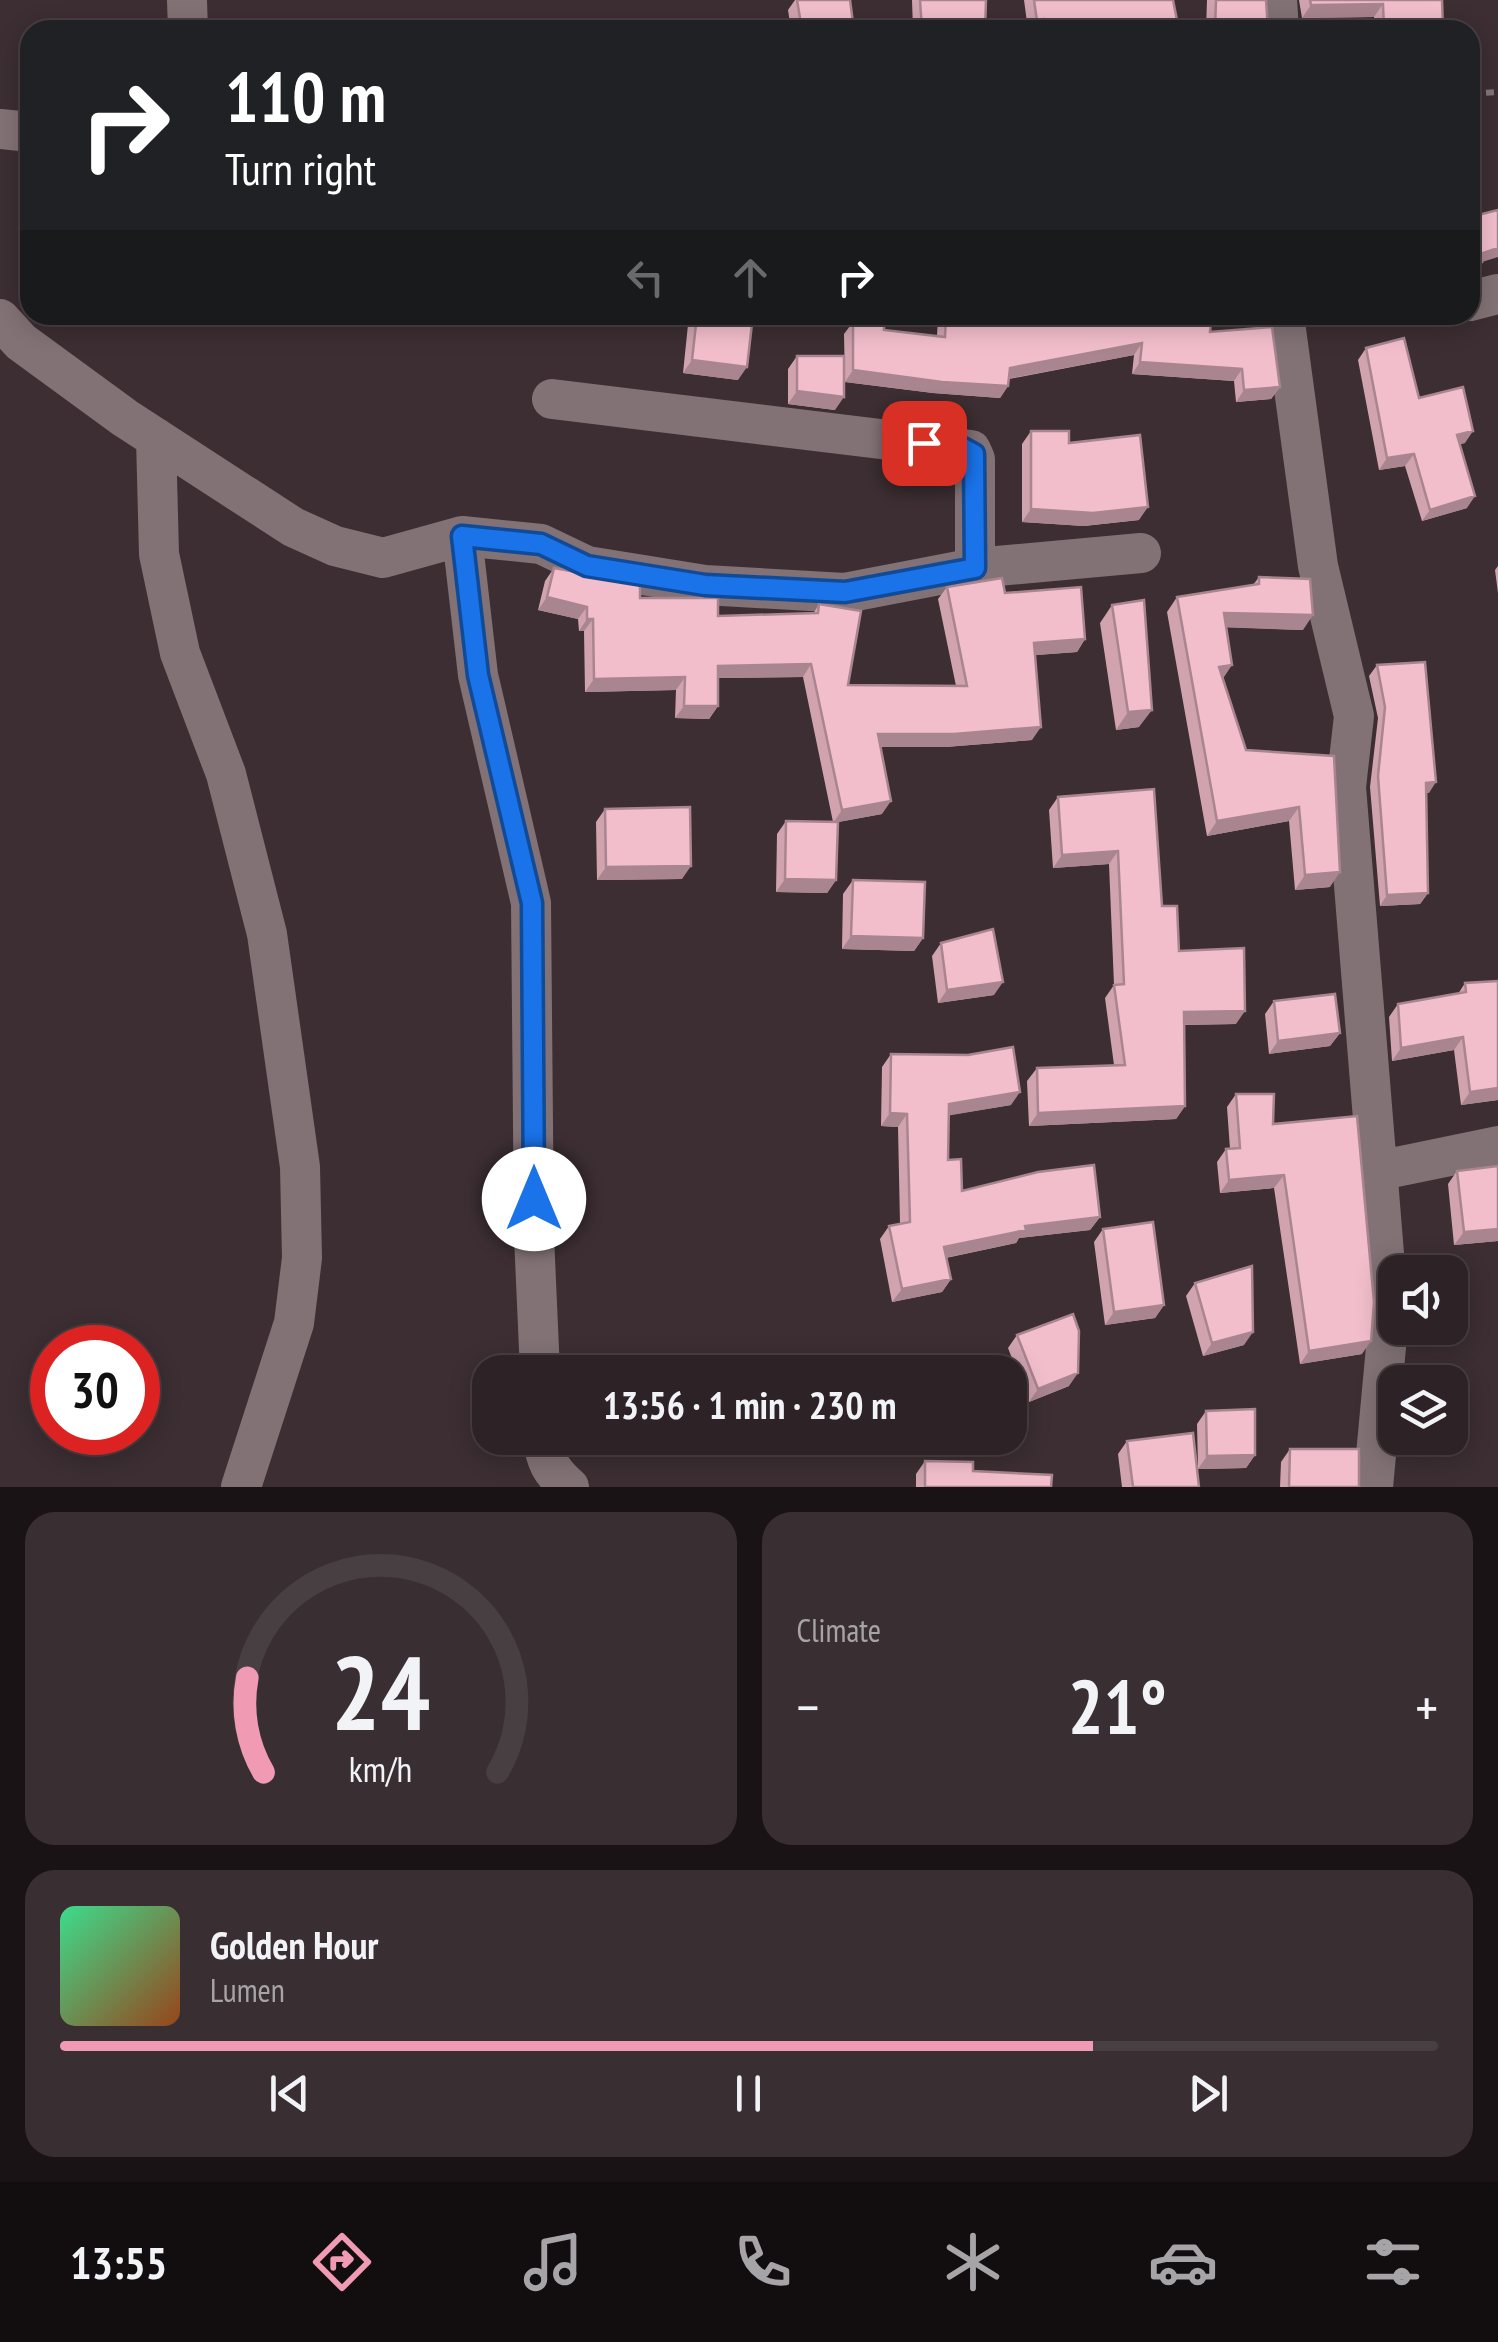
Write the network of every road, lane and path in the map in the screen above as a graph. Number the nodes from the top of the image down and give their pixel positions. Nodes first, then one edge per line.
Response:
1 (0, 319) edge
2 (1283, 325) edge
3 (552, 399) dead end
4 (156, 438) junction
5 (462, 536) junction
6 (1141, 553) dead end
7 (975, 568) junction
8 (1498, 1146) edge
9 (1377, 1171) junction
10 (540, 1355) edge
11 (545, 1455) edge
12 (241, 1487) edge
13 (569, 1487) edge
14 (1373, 1487) edge

1 - 4 street
2 - 9 street
3 - 7 street
4 - 5 street
4 - 12 street
5 - 7 street
5 - 10 street
6 - 7 street
8 - 9 street
9 - 14 street
11 - 13 street

